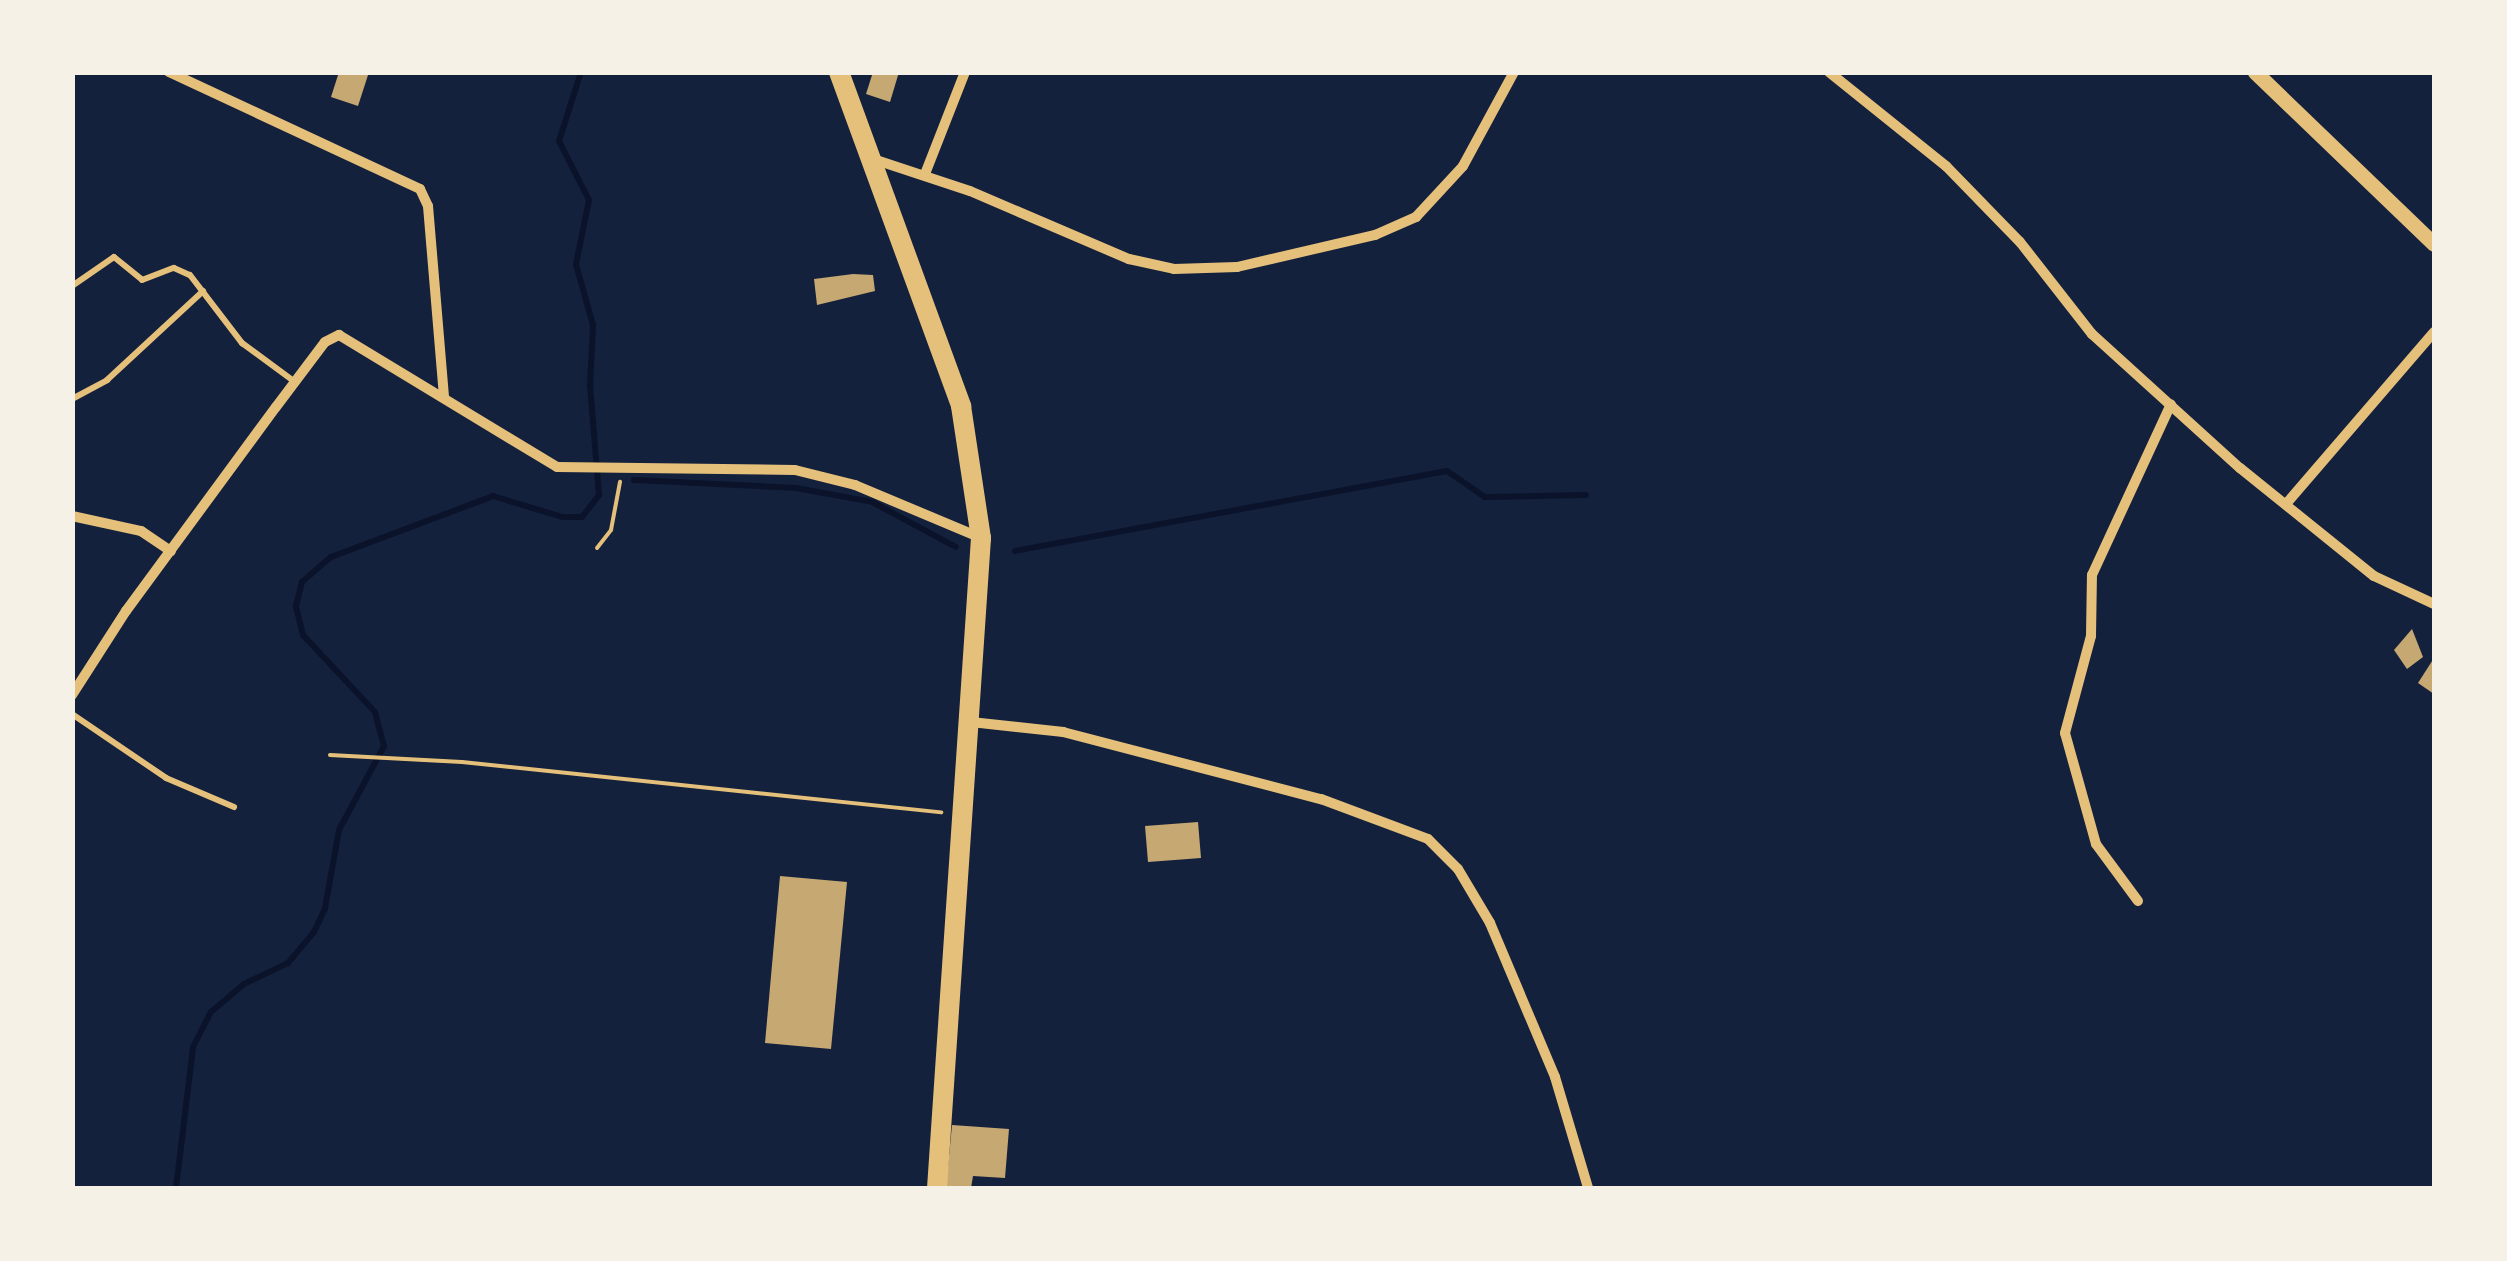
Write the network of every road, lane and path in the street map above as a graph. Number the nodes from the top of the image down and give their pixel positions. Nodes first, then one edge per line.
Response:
1 (170, 72) edge
2 (839, 72) edge
3 (965, 72) edge
4 (1514, 72) edge
5 (1829, 72) edge
6 (2256, 72) edge
7 (872, 159) junction
8 (926, 174) junction
9 (2434, 244) edge
10 (72, 286) edge
11 (203, 291) junction
12 (2434, 332) edge
13 (295, 382) junction
14 (444, 396) junction
15 (72, 399) edge
16 (2171, 404) junction
17 (623, 464) junction
18 (2286, 504) junction
19 (72, 516) edge
20 (982, 538) junction
21 (597, 548) dead end
22 (171, 550) junction
23 (2434, 604) edge
24 (72, 695) edge
25 (72, 714) edge
26 (971, 722) junction
27 (330, 754) dead end
28 (234, 807) dead end
29 (966, 814) junction
30 (2138, 901) dead end
31 (937, 1188) edge
32 (1588, 1188) edge

1 - 14 street
2 - 7 highway
3 - 8 street
4 - 8 street
5 - 16 street
6 - 9 street
7 - 8 street
7 - 20 highway
10 - 11 lane
11 - 13 lane
11 - 15 lane
12 - 18 street
13 - 14 street
13 - 22 street
14 - 17 street
16 - 18 street
16 - 30 street
17 - 20 street
17 - 21 path
18 - 23 street
19 - 22 street
20 - 26 highway
22 - 24 street
25 - 28 lane
26 - 29 highway
26 - 32 street
27 - 29 path
29 - 31 highway

